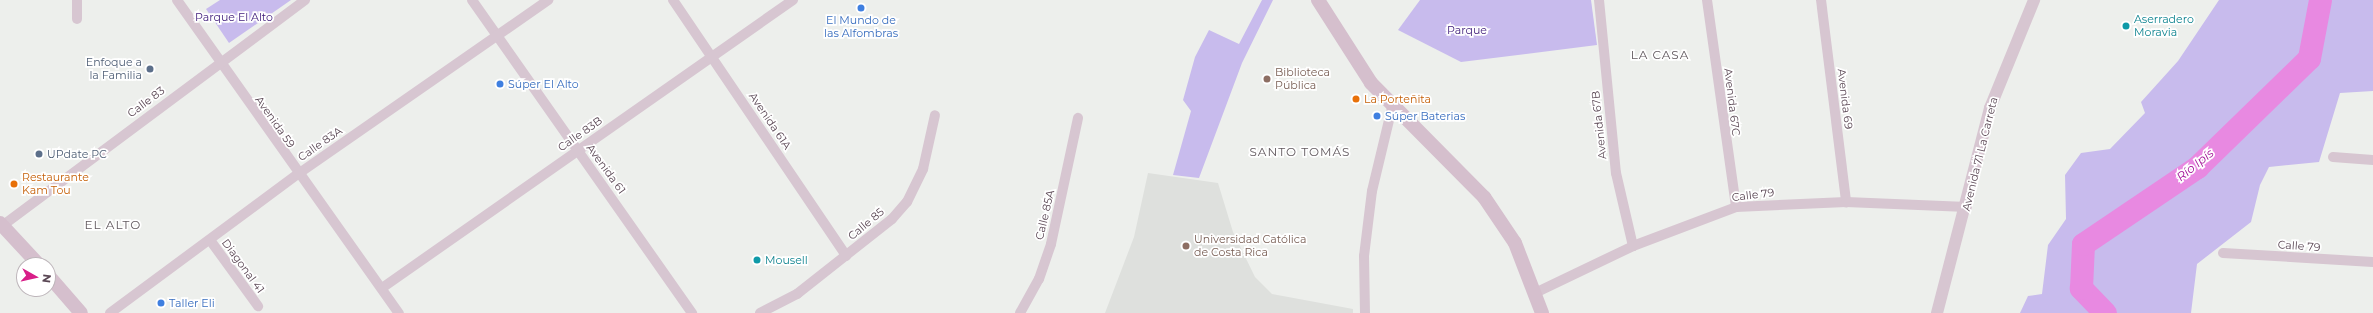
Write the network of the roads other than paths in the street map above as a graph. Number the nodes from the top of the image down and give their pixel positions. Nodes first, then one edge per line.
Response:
1 (77, 0) edge
2 (177, 0) edge
3 (306, 0) edge
4 (472, 0) edge
5 (548, 0) edge
6 (672, 0) edge
7 (793, 0) edge
8 (1599, 0) edge
9 (1707, 0) edge
10 (1821, 0) edge
11 (2034, 0) edge
12 (1321, 3) edge
13 (77, 19) dead end
14 (498, 36) junction
15 (712, 57) junction
16 (218, 62) junction
17 (1392, 108) junction
18 (935, 115) dead end
19 (1078, 118) dead end
20 (578, 150) junction
21 (2333, 157) dead end
22 (2373, 160) edge
23 (298, 174) junction
24 (1846, 202) junction
25 (1736, 207) junction
26 (1967, 207) junction
27 (1, 224) edge
28 (210, 240) junction
29 (1634, 246) junction
30 (2223, 253) dead end
31 (846, 256) junction
32 (32, 257) edge
33 (2373, 262) edge
34 (56, 284) edge
35 (382, 288) junction
36 (1535, 293) junction
37 (258, 306) dead end
38 (81, 313) edge
39 (110, 313) edge
40 (399, 313) edge
41 (692, 313) edge
42 (760, 313) edge
43 (1020, 313) edge
44 (1365, 313) edge
45 (1542, 313) edge
46 (1937, 313) edge

1 - 13 street
2 - 16 street, Avenida 59
3 - 16 street, Calle 83
4 - 14 street, Avenida 61
5 - 14 street, Calle 83A
6 - 15 street, Avenida 61A
7 - 15 street, Calle 83B
8 - 29 street, Avenida 67B
9 - 25 street, Avenida 67C
10 - 24 street, Avenida 69
11 - 26 street, Avenida 71 La Carreta
12 - 17 main road
14 - 20 street, Avenida 61
14 - 23 street, Calle 83A
15 - 20 street, Calle 83B
15 - 31 street, Avenida 61A
16 - 23 street, Avenida 59
16 - 27 street, Calle 83
17 - 36 main road
17 - 44 street
18 - 31 street, Calle 85
19 - 43 street, Calle 85A
20 - 35 street, Calle 83B
20 - 41 street, Avenida 61
21 - 22 street
23 - 28 street, Calle 83A
23 - 35 street, Avenida 59
24 - 25 street, Calle 79
24 - 26 street, Calle 79
25 - 29 street, Calle 79
26 - 46 street, Avenida 71 La Carreta
27 - 32 main road
28 - 37 street, Diagonal 41
28 - 39 street, Calle 83A
29 - 36 street, Calle 79
30 - 33 street, Calle 79
31 - 42 street, Calle 85
34 - 38 main road
35 - 40 street, Avenida 59
36 - 45 main road

